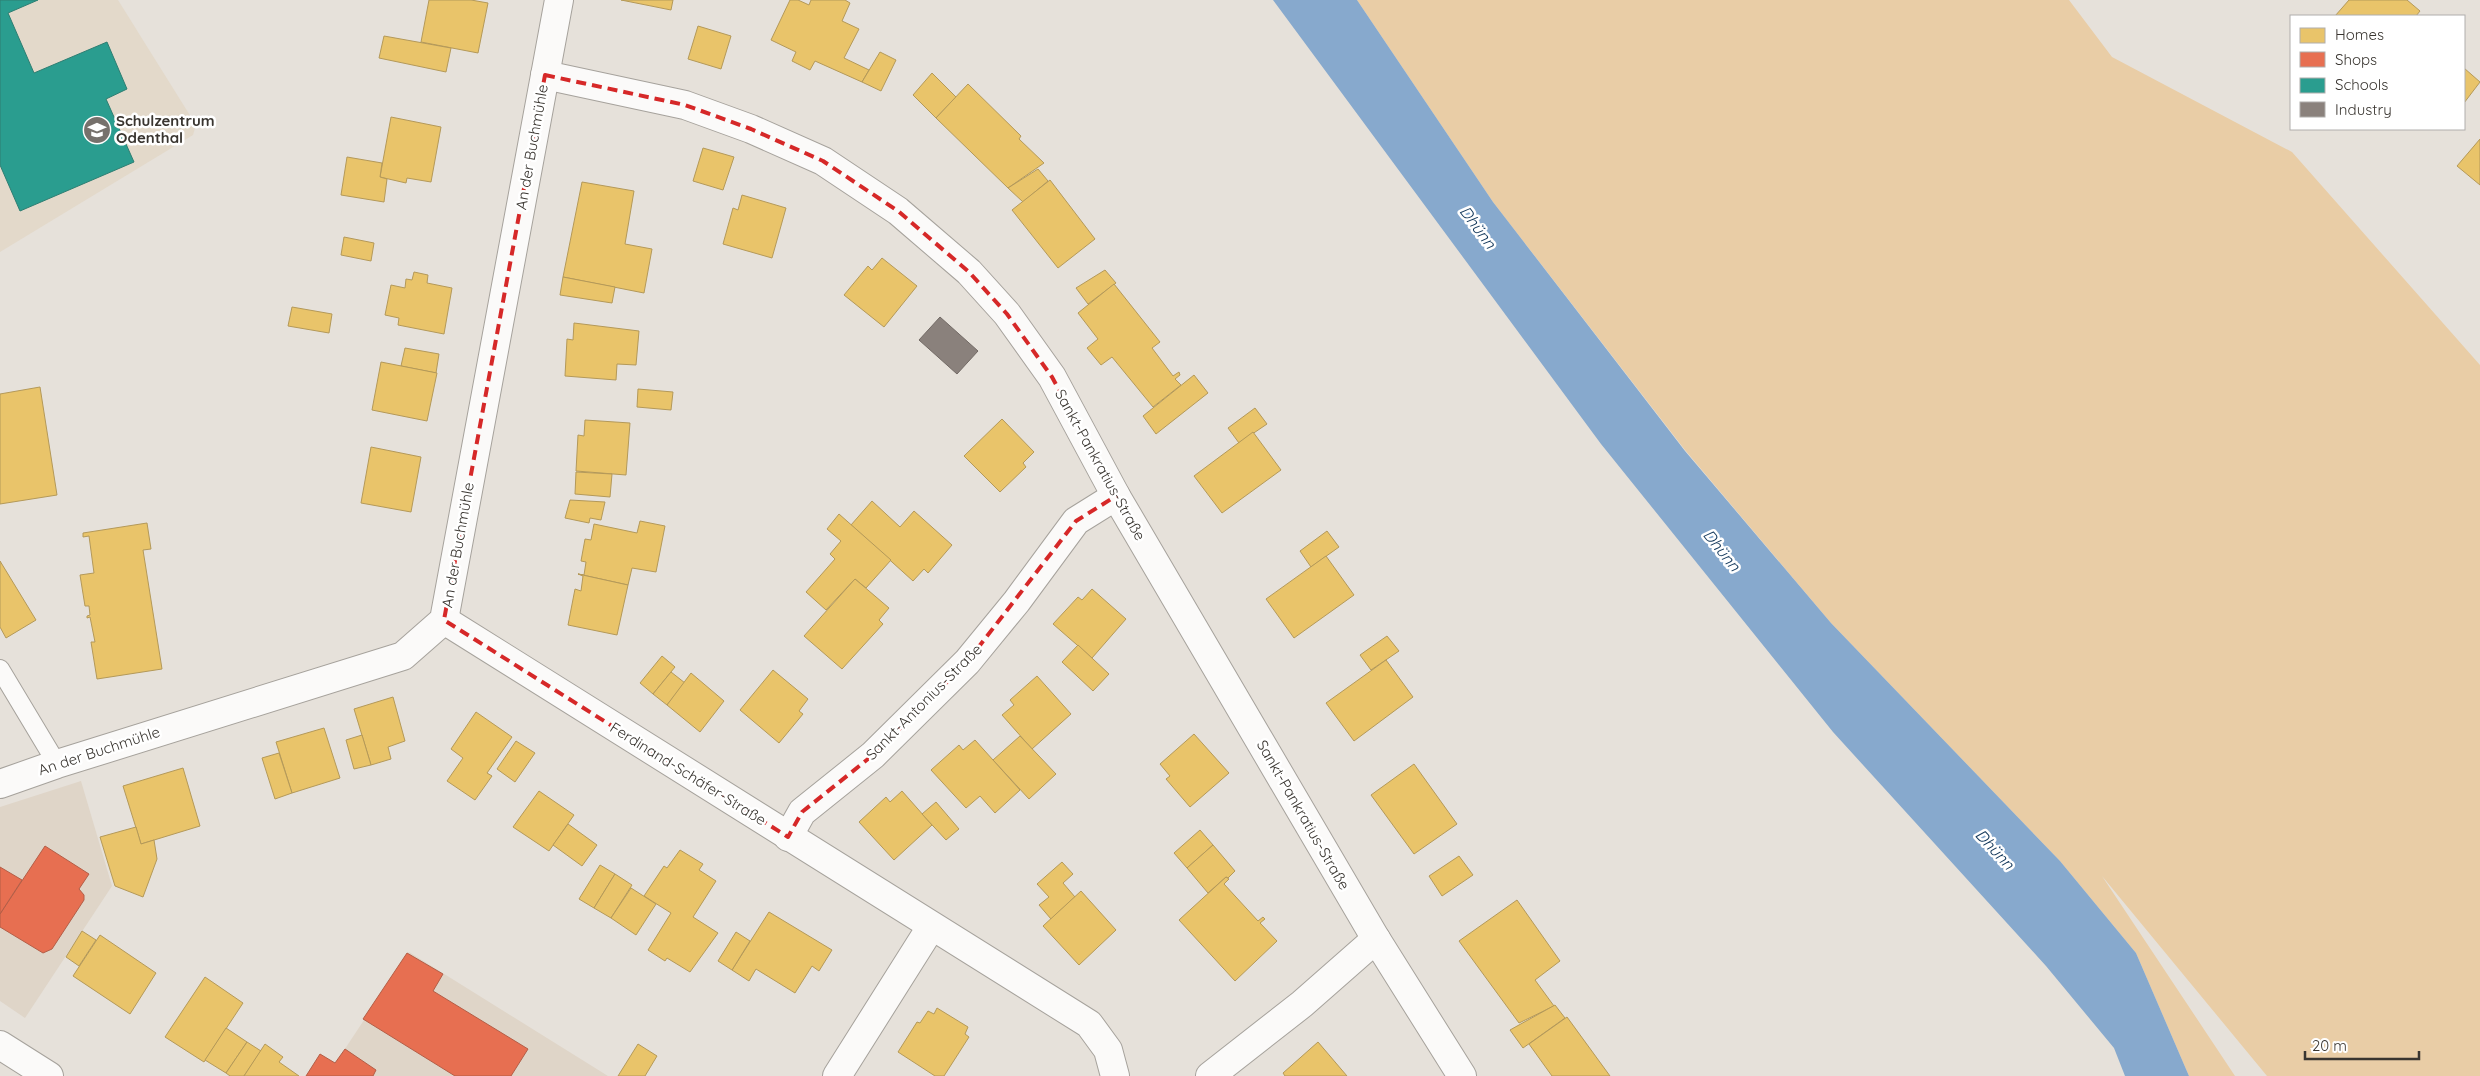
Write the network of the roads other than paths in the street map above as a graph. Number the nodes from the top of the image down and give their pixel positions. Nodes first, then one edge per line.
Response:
1 (559, 0) edge
2 (545, 75) junction
3 (1116, 496) junction
4 (444, 620) junction
5 (0, 669) edge
6 (57, 764) junction
7 (0, 784) edge
8 (788, 837) junction
9 (931, 927) junction
10 (1376, 939) junction
11 (0, 1045) edge
12 (49, 1076) edge
13 (838, 1076) edge
14 (1115, 1076) edge
15 (1210, 1076) edge
16 (1462, 1076) edge

1 - 2 street, An der Buchmühle
2 - 3 street, Sankt-Pankratius-Straße
2 - 4 street, An der Buchmühle
3 - 8 street, Sankt-Antonius-Straße
3 - 10 street, Sankt-Pankratius-Straße
4 - 6 street, An der Buchmühle
4 - 8 street, Ferdinand-Schäfer-Straße
5 - 6 lane
6 - 7 street, An der Buchmühle
8 - 9 street, Ferdinand-Schäfer-Straße
9 - 13 street
9 - 14 street, Ferdinand-Schäfer-Straße
10 - 15 street
10 - 16 street, Sankt-Pankratius-Straße
11 - 12 street

